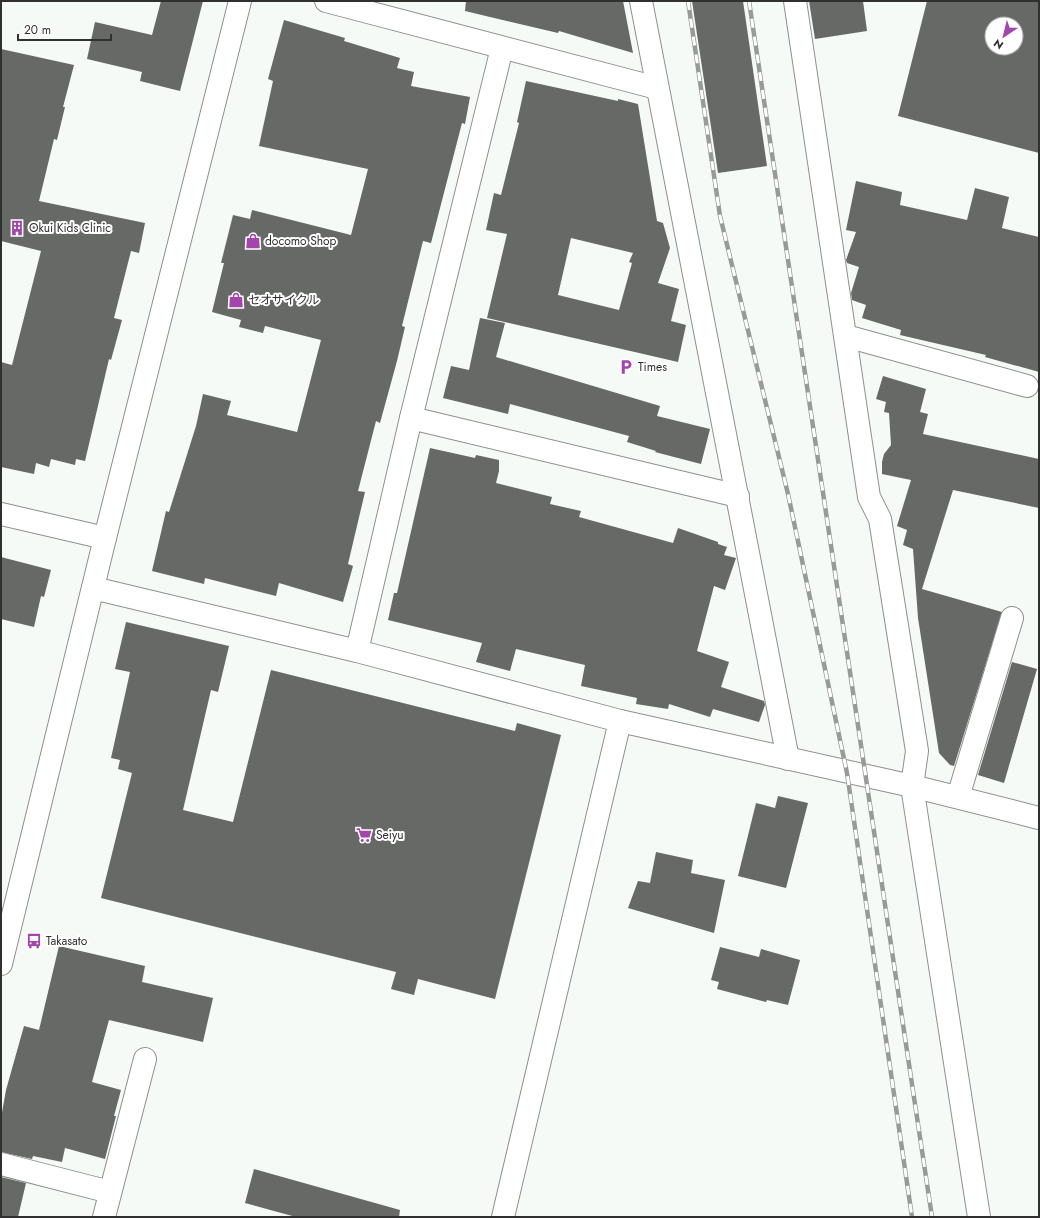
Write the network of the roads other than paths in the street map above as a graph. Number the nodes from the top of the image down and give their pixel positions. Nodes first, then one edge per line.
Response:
1 (240, 1) edge
2 (326, 1) edge
3 (641, 1) edge
4 (795, 1) edge
5 (502, 48) junction
6 (657, 88) junction
7 (846, 336) junction
8 (1027, 386) dead end
9 (411, 418) junction
10 (738, 496) junction
11 (1, 514) edge
12 (105, 538) junction
13 (93, 588) junction
14 (1012, 618) dead end
15 (357, 651) junction
16 (620, 721) junction
17 (788, 759) junction
18 (912, 786) junction
19 (958, 797) junction
20 (1039, 818) edge
21 (1, 964) edge
22 (145, 1059) dead end
23 (1, 1164) edge
24 (110, 1192) junction
25 (104, 1217) edge
26 (503, 1217) edge
27 (979, 1217) edge

1 - 12 street
2 - 5 street
3 - 6 street
4 - 7 street
5 - 6 street
5 - 9 street
6 - 10 street
7 - 8 street
7 - 18 street
9 - 10 street
9 - 15 street
10 - 17 street
11 - 12 street
12 - 13 street
13 - 15 street
13 - 21 street
14 - 19 street
15 - 16 street
16 - 17 street
16 - 26 street
17 - 18 street
18 - 19 street
18 - 27 street
19 - 20 street
22 - 24 street
23 - 24 street
24 - 25 street

